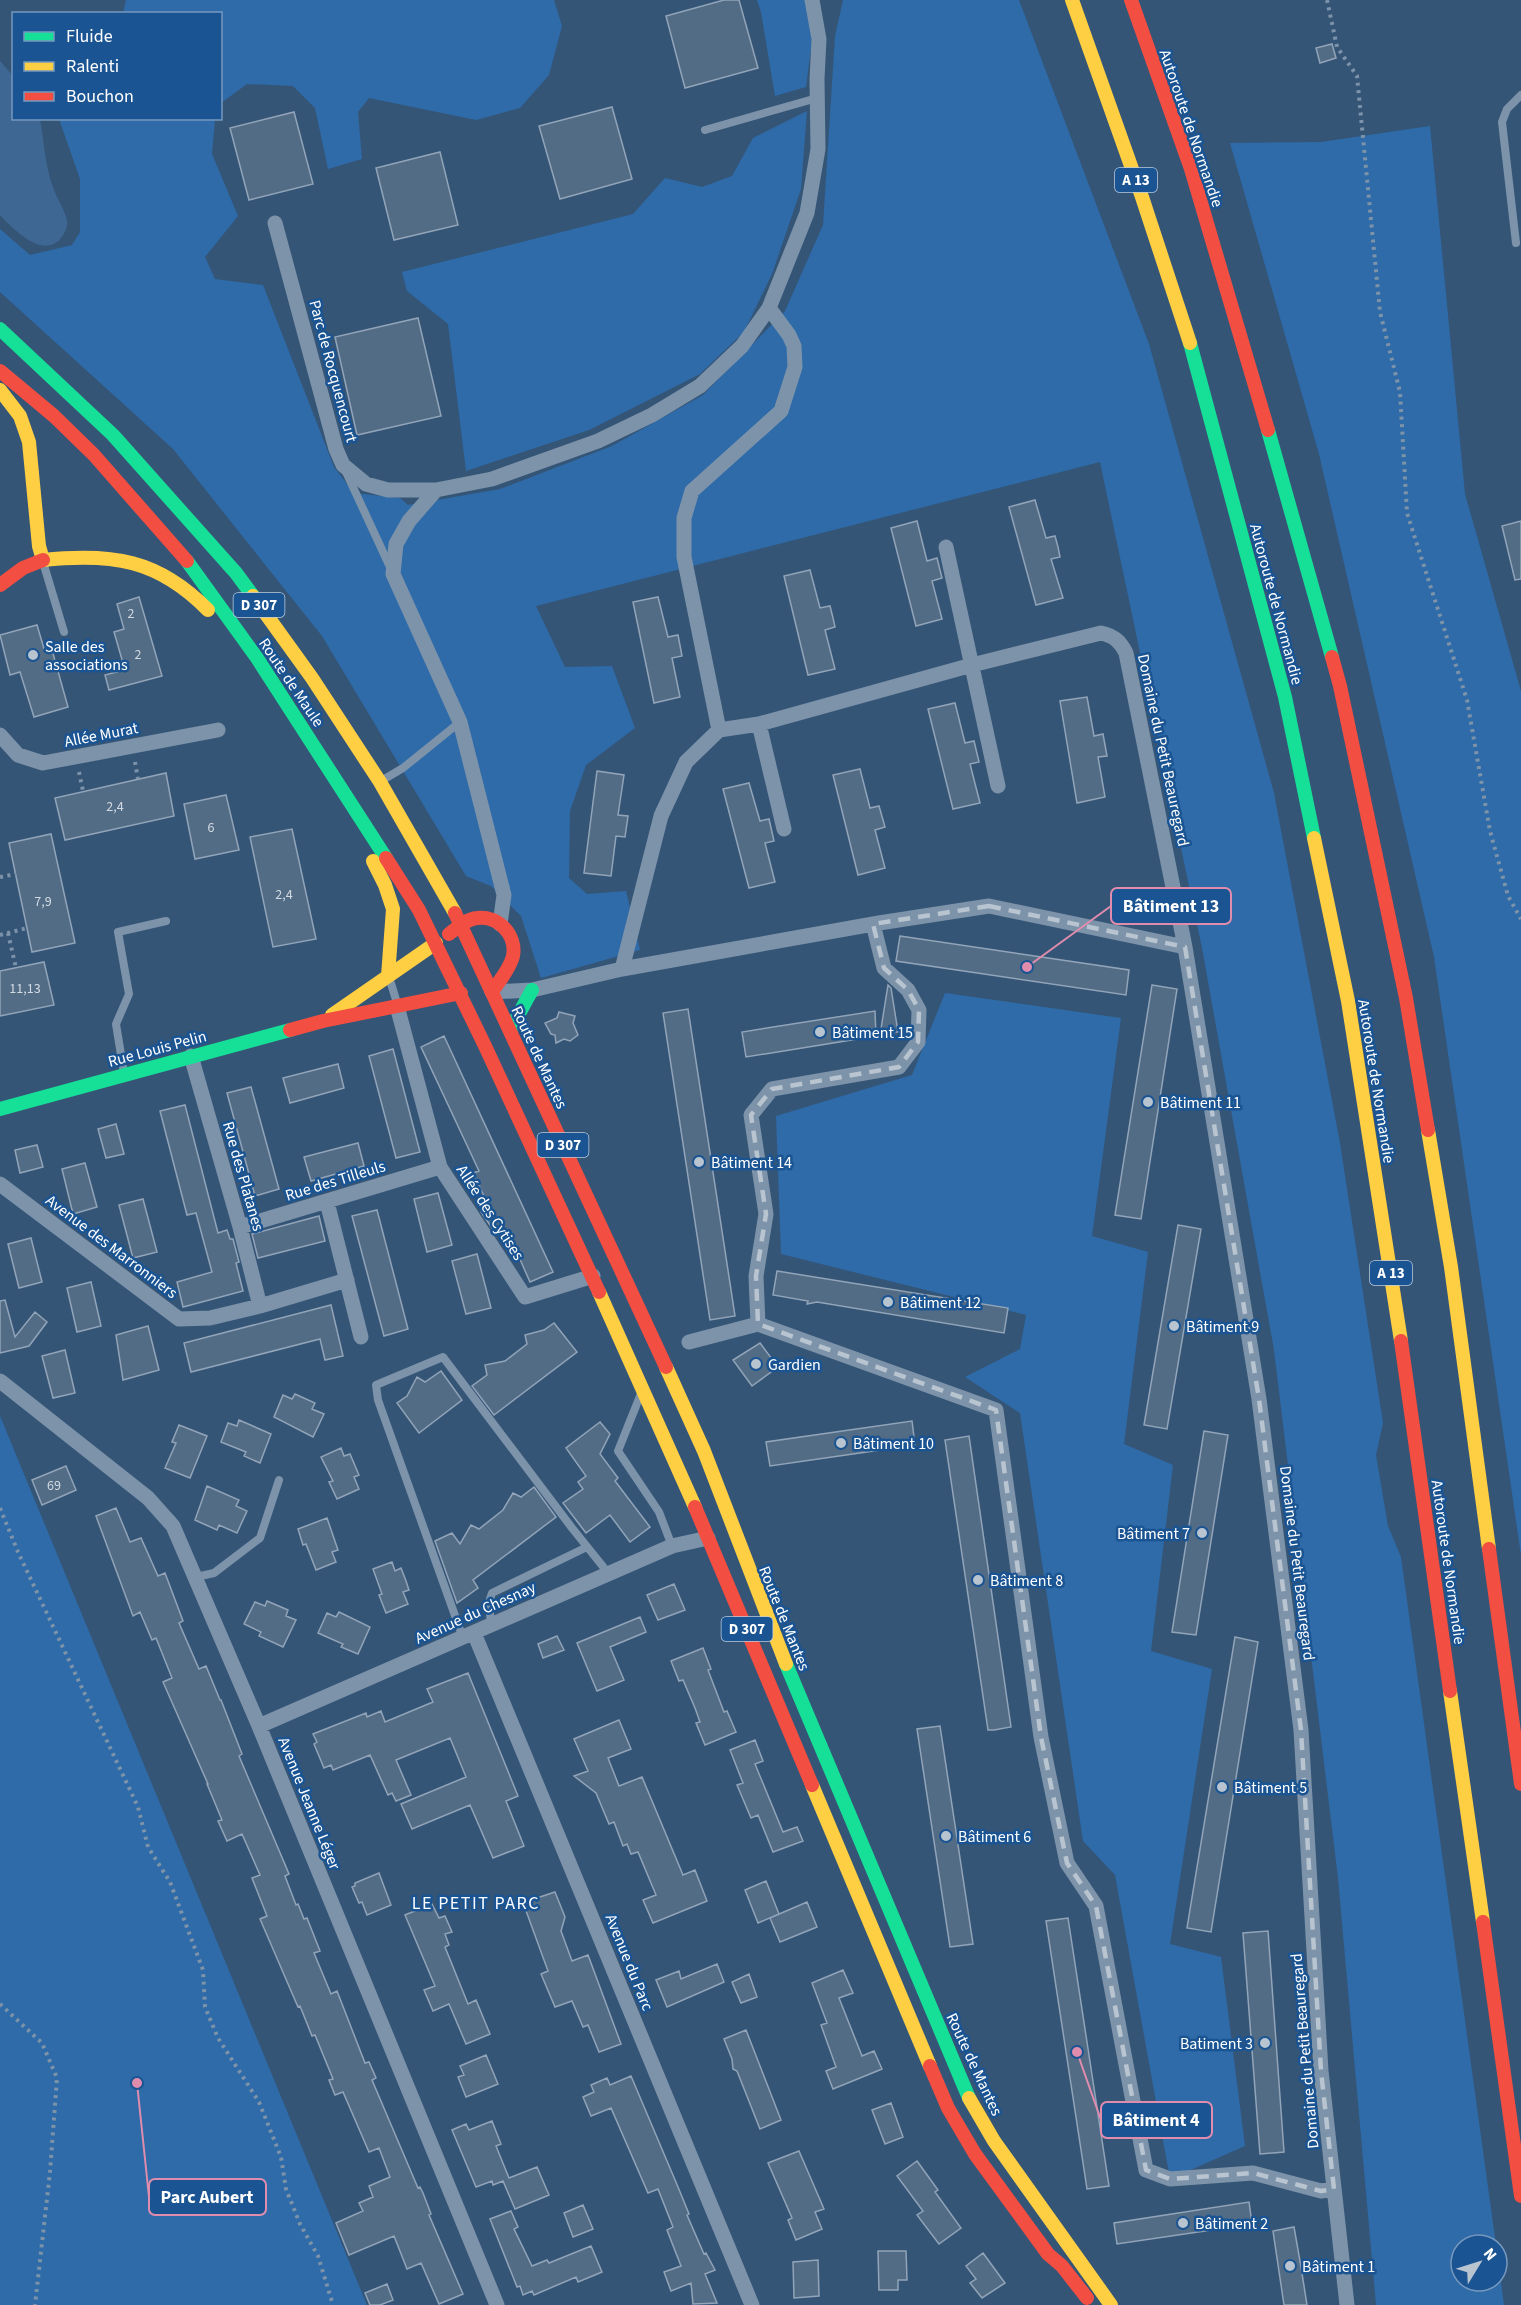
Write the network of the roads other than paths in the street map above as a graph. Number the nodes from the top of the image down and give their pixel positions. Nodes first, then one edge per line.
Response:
1 (812, 0) edge
2 (1072, 0) edge
3 (1131, 0) edge
4 (1521, 95) edge
5 (817, 98) junction
6 (705, 130) dead end
7 (275, 223) dead end
8 (1516, 243) dead end
9 (769, 308) junction
10 (0, 329) edge
11 (0, 371) edge
12 (0, 390) edge
13 (343, 465) junction
14 (436, 490) junction
15 (946, 547) dead end
16 (43, 560) junction
17 (393, 574) junction
18 (0, 585) edge
19 (64, 632) dead end
20 (257, 658) junction
21 (972, 665) junction
22 (460, 722) junction
23 (759, 724) junction
24 (218, 730) dead end
25 (719, 730) junction
26 (0, 735) edge
27 (380, 782) junction
28 (998, 786) dead end
29 (365, 824) junction
30 (784, 829) dead end
31 (166, 921) dead end
32 (501, 924) junction
33 (873, 924) junction
34 (462, 925) junction
35 (436, 943) junction
36 (1185, 946) junction
37 (622, 969) junction
38 (388, 976) junction
39 (532, 990) junction
40 (476, 993) junction
41 (397, 1006) junction
42 (323, 1022) junction
43 (510, 1030) junction
44 (191, 1056) junction
45 (124, 1075) junction
46 (0, 1109) edge
47 (440, 1167) junction
48 (0, 1184) edge
49 (327, 1202) junction
50 (240, 1227) junction
51 (593, 1276) junction
52 (347, 1280) junction
53 (261, 1306) junction
54 (758, 1324) junction
55 (361, 1337) dead end
56 (689, 1342) dead end
57 (0, 1381) edge
58 (643, 1388) junction
59 (279, 1480) dead end
60 (708, 1538) junction
61 (672, 1546) junction
62 (588, 1547) junction
63 (609, 1574) junction
64 (196, 1577) junction
65 (491, 1625) junction
66 (468, 1635) junction
67 (259, 1726) junction
68 (1521, 1784) edge
69 (1334, 2189) junction
70 (1521, 2196) edge
71 (1048, 2254) junction
72 (497, 2305) edge
73 (752, 2305) edge
74 (1078, 2305) edge
75 (1092, 2305) edge
76 (1111, 2305) edge
77 (1347, 2305) edge

1 - 5 street, Parc de Rocquencourt
2 - 70 main road, Autoroute de Normandie / A 13
3 - 68 main road, Autoroute de Normandie
4 - 8 lane
5 - 6 lane
5 - 9 street, Parc de Rocquencourt
7 - 13 street, Parc de Rocquencourt
9 - 14 street, Parc de Rocquencourt
9 - 25 street
10 - 27 main road, Route de Maule / D 307
11 - 20 main road, Route de Maule / D 307
12 - 16 main road
13 - 14 street, Parc de Rocquencourt
13 - 17 lane
14 - 17 street
15 - 21 street
16 - 18 main road
16 - 19 lane
16 - 20 main road
17 - 22 street
20 - 29 main road, Route de Maule / D 307
21 - 23 street, Domaine du Petit Beauregard
21 - 28 street
21 - 36 street, Domaine du Petit Beauregard
22 - 27 lane
22 - 32 street
23 - 25 street, Domaine du Petit Beauregard
23 - 30 street
24 - 26 street, Allée Murat
25 - 37 street
27 - 34 main road, Route de Maule / D 307
29 - 35 main road, Route de Maule / D 307
29 - 38 main road
31 - 45 lane
32 - 34 main road
32 - 40 main road
33 - 36 street
33 - 37 street
33 - 54 street
34 - 35 main road, Rue Louis Pelin
34 - 40 main road, Route de Mantes / D 307
35 - 38 main road, Rue Louis Pelin
35 - 40 main road, Route de Maule / D 307
36 - 69 street, Domaine du Petit Beauregard
37 - 39 street
38 - 41 lane
38 - 42 main road, Rue Louis Pelin
39 - 40 street
39 - 43 main road
40 - 41 main road, Rue Louis Pelin
40 - 43 main road, Route de Mantes / D 307
40 - 51 main road, Route de Mantes / D 307
41 - 42 main road, Rue Louis Pelin
41 - 47 street, Allée des Cytises
42 - 44 main road, Rue Louis Pelin
43 - 76 main road, Route de Mantes / D 307
44 - 45 main road, Rue Louis Pelin
44 - 50 street, Rue des Platanes
45 - 46 main road, Rue Louis Pelin
47 - 49 street, Rue des Tilleuls
47 - 51 street, Allée des Cytises
48 - 53 street, Avenue des Marronniers
49 - 50 street, Rue des Tilleuls
49 - 52 street
50 - 53 street, Rue des Platanes
51 - 58 main road, Route de Mantes / D 307
52 - 53 street, Avenue des Marronniers
52 - 55 street
54 - 56 street
54 - 69 street
57 - 64 street, Avenue Jeanne Léger
58 - 60 main road, Route de Mantes / D 307
58 - 61 lane
59 - 64 lane
60 - 61 street, Avenue du Chesnay
60 - 71 main road, Route de Mantes / D 307
61 - 63 street, Avenue du Chesnay
62 - 63 lane
62 - 65 lane
62 - 66 lane
63 - 65 street, Avenue du Chesnay
64 - 67 street, Avenue Jeanne Léger
65 - 66 street, Avenue du Chesnay
66 - 67 street, Avenue du Chesnay
66 - 73 street, Avenue du Parc
67 - 72 street, Avenue Jeanne Léger
69 - 77 street, Domaine du Petit Beauregard
71 - 74 main road, D 307
71 - 75 main road, Route de Mantes / D 307

